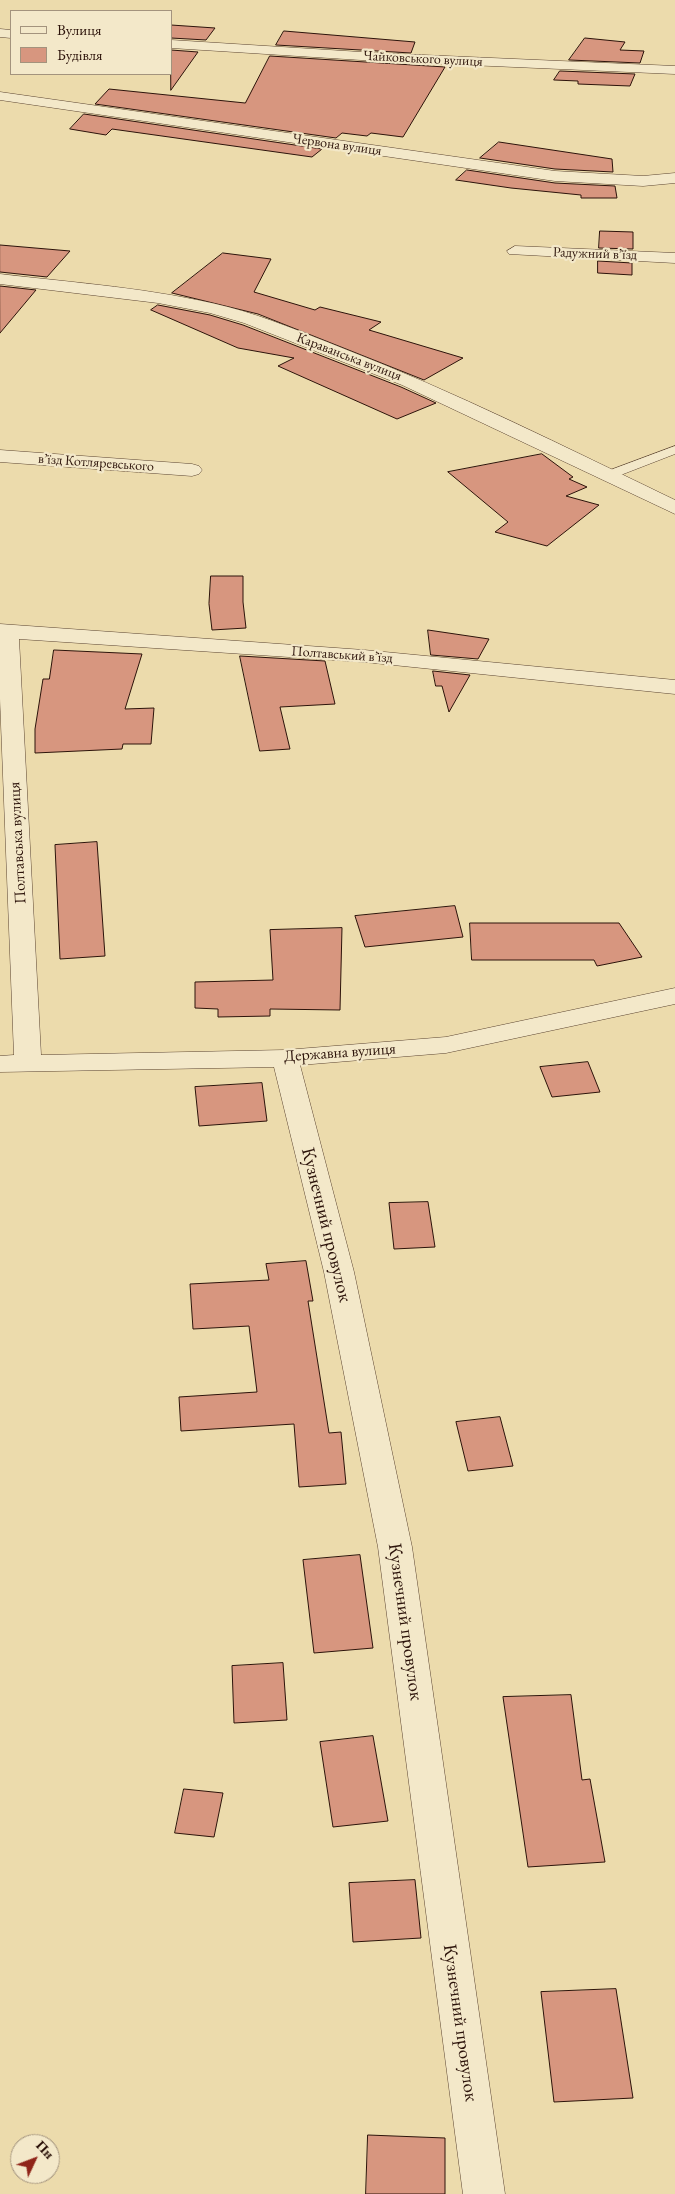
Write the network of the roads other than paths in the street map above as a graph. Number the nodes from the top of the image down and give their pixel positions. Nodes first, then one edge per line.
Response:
1 (172, 44) edge
2 (675, 70) edge
3 (0, 96) edge
4 (675, 178) edge
5 (515, 251) dead end
6 (675, 258) edge
7 (0, 279) edge
8 (675, 450) edge
9 (0, 456) edge
10 (192, 470) dead end
11 (609, 475) junction
12 (675, 508) edge
13 (4, 631) edge
14 (675, 687) edge
15 (675, 996) edge
16 (285, 1058) junction
17 (28, 1063) junction
18 (0, 1064) edge
19 (484, 2194) edge

1 - 2 street, Чайковського вулиця
3 - 4 street, Червона вулиця
5 - 6 street, Радужний в’їзд
7 - 11 street, Караванська вулиця
8 - 11 lane
9 - 10 street, в’їзд Котляревського
11 - 12 street, Караванська вулиця
13 - 14 street, Полтавський в’їзд
13 - 17 street, Полтавська вулиця
15 - 16 street, Державна вулиця
16 - 17 street, Державна вулиця
16 - 19 street, Кузнечний провулок
17 - 18 street, Державна вулиця

